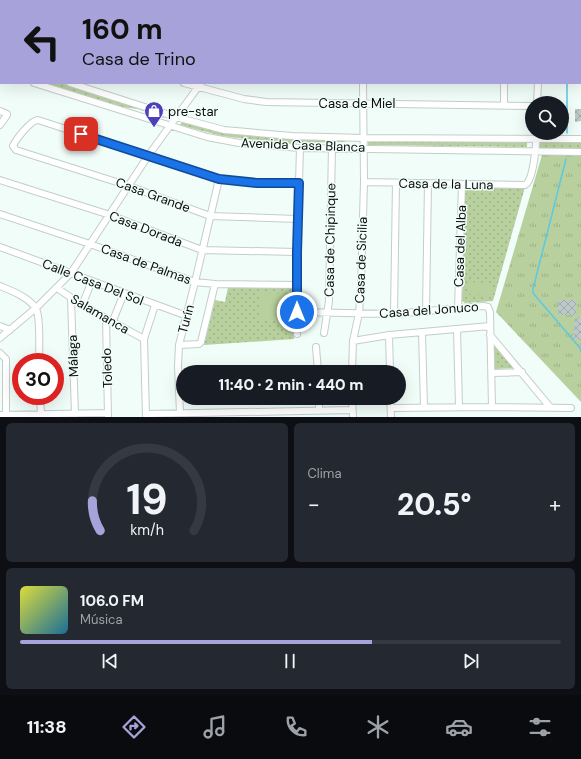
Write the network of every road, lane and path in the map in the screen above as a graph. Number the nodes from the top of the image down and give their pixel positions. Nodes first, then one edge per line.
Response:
1 (37, 84) edge
2 (73, 84) edge
3 (363, 84) edge
4 (504, 84) edge
5 (538, 84) edge
6 (199, 85) edge
7 (538, 96) edge
8 (363, 102) junction
9 (504, 105) junction
10 (525, 106) edge
11 (0, 111) edge
12 (176, 117) junction
13 (0, 125) edge
14 (170, 125) junction
15 (363, 138) junction
16 (569, 139) edge
17 (581, 139) edge
18 (525, 140) edge
19 (536, 140) edge
20 (332, 147) junction
21 (300, 148) junction
22 (363, 148) junction
23 (535, 151) junction
24 (581, 152) edge
25 (148, 156) junction
26 (219, 179) junction
27 (0, 180) edge
28 (364, 182) junction
29 (299, 183) junction
30 (396, 183) junction
31 (428, 183) junction
32 (462, 184) junction
33 (129, 186) junction
34 (0, 214) edge
35 (110, 214) junction
36 (210, 216) junction
37 (298, 219) junction
38 (90, 244) junction
39 (0, 247) edge
40 (202, 250) junction
41 (297, 252) junction
42 (71, 273) junction
43 (92, 281) junction
44 (195, 282) junction
45 (215, 284) junction
46 (297, 285) junction
47 (0, 286) edge
48 (57, 288) junction
49 (124, 293) junction
50 (71, 299) junction
51 (82, 305) junction
52 (155, 305) junction
53 (36, 308) junction
54 (458, 309) junction
55 (297, 312) junction
56 (426, 312) junction
57 (326, 313) junction
58 (359, 313) junction
59 (394, 314) junction
60 (187, 316) junction
61 (106, 319) junction
62 (112, 323) junction
63 (0, 326) edge
64 (490, 326) junction
65 (457, 329) junction
66 (10, 330) junction
67 (422, 332) junction
68 (324, 333) dead end
69 (297, 334) dead end
70 (389, 335) junction
71 (490, 335) junction
72 (0, 338) edge
73 (144, 339) junction
74 (353, 341) junction
75 (179, 345) junction
76 (316, 347) dead end
77 (0, 353) edge
78 (40, 353) edge
79 (317, 365) edge
80 (352, 365) edge
81 (390, 365) edge
82 (522, 372) junction
83 (492, 373) junction
84 (5, 384) junction
85 (0, 390) edge
86 (40, 405) edge
87 (319, 405) edge
88 (352, 405) edge
89 (391, 405) edge
90 (424, 407) junction
91 (459, 407) junction
92 (492, 407) junction
93 (550, 407) junction
94 (391, 408) junction
95 (571, 408) dead end
96 (319, 410) junction
97 (352, 410) junction
98 (180, 413) junction
99 (41, 414) junction
100 (75, 414) junction
101 (3, 415) edge
102 (108, 415) edge
103 (146, 416) edge
104 (352, 417) edge
105 (391, 417) edge

1 - 14 street, Avenida Casa Blanca
2 - 12 street, Avenida Casa Blanca
3 - 8 street, Casa de Sicilia
4 - 9 street
5 - 7 street
6 - 8 street, Casa de Miel
6 - 12 street
8 - 9 street, Casa de Miel
8 - 15 street, Casa de Sicilia
9 - 10 street, Casa de Miel
11 - 13 street
12 - 14 street
12 - 15 street, Avenida Casa Blanca
14 - 21 street, Avenida Casa Blanca
14 - 25 street
15 - 18 street, Avenida Casa Blanca
15 - 22 street, Casa de Sicilia
16 - 17 street, Avenida Casa Blanca
19 - 23 street
20 - 21 street, Avenida Casa Blanca
20 - 22 street, Avenida Casa Blanca
20 - 57 street, Casa de Chipinque
21 - 29 street
22 - 23 street, Avenida Casa Blanca
22 - 28 street, Casa de Sicilia
23 - 24 street, Avenida Casa Blanca
23 - 32 street, Casa de la Luna
25 - 26 street
25 - 33 street
25 - 33 street, Casa Grande
26 - 29 street
26 - 36 street, Turín
27 - 35 street, Casa Dorada
28 - 30 street, Casa de la Luna
28 - 58 street, Casa de Sicilia
29 - 37 street
30 - 31 street, Casa de la Luna
30 - 59 street
31 - 32 street, Casa de la Luna
31 - 56 street
32 - 54 street, Casa del Alba
33 - 35 street
33 - 36 street, Casa Grande
34 - 38 street, Casa de Palmas
35 - 38 street
35 - 40 street, Casa Dorada
36 - 37 street, Casa Grande
36 - 40 street, Turín
37 - 41 street
38 - 42 street
38 - 44 street, Casa de Palmas
39 - 42 street, Calle Casa Del Sol
40 - 41 street, Casa Dorada
40 - 44 street, Turín
41 - 46 street
42 - 43 street, Calle Casa Del Sol
42 - 48 street
43 - 49 street, Calle Casa Del Sol
43 - 51 street
44 - 45 street, Casa de Palmas
44 - 60 street, Turín
45 - 46 street, Casa de Palmas
45 - 75 street
46 - 55 street
47 - 53 street
48 - 50 street, Salamanca
48 - 53 street
49 - 52 street, Calle Casa Del Sol
49 - 62 street
50 - 51 street, Salamanca
50 - 100 street, Málaga
51 - 61 street, Salamanca
52 - 60 street, Calle Casa Del Sol
52 - 73 street, Salamanca
53 - 66 street
53 - 78 street
54 - 56 street, Casa del Jonuco
54 - 64 street, Casa del Jonuco
55 - 57 street, Casa del Jonuco
55 - 69 street
56 - 59 street, Casa del Jonuco
57 - 58 street, Casa del Jonuco
57 - 68 street, Casa de Chipinque
58 - 59 street, Casa del Jonuco
58 - 74 street, Casa de Sicilia
60 - 75 street, Turín
61 - 62 street, Salamanca
61 - 102 street, Toledo
62 - 73 street, Salamanca
63 - 66 street
64 - 65 street
64 - 71 street
65 - 67 street
65 - 91 street
66 - 72 street
67 - 70 street
67 - 90 street
70 - 74 street
70 - 81 street
71 - 82 street
71 - 83 street
73 - 103 street, Salamanca
74 - 80 street, Casa de Sicilia
75 - 98 street, Turín
76 - 79 street
77 - 84 street
82 - 83 street
82 - 93 street
83 - 92 street
84 - 85 street
84 - 101 street
86 - 99 street
87 - 96 street
88 - 97 street
89 - 94 street
90 - 91 street
90 - 94 street
91 - 92 street
92 - 93 street
93 - 95 street
94 - 105 street
96 - 97 street
96 - 98 street
97 - 104 street
98 - 103 street
99 - 100 street
99 - 101 street
100 - 102 street

